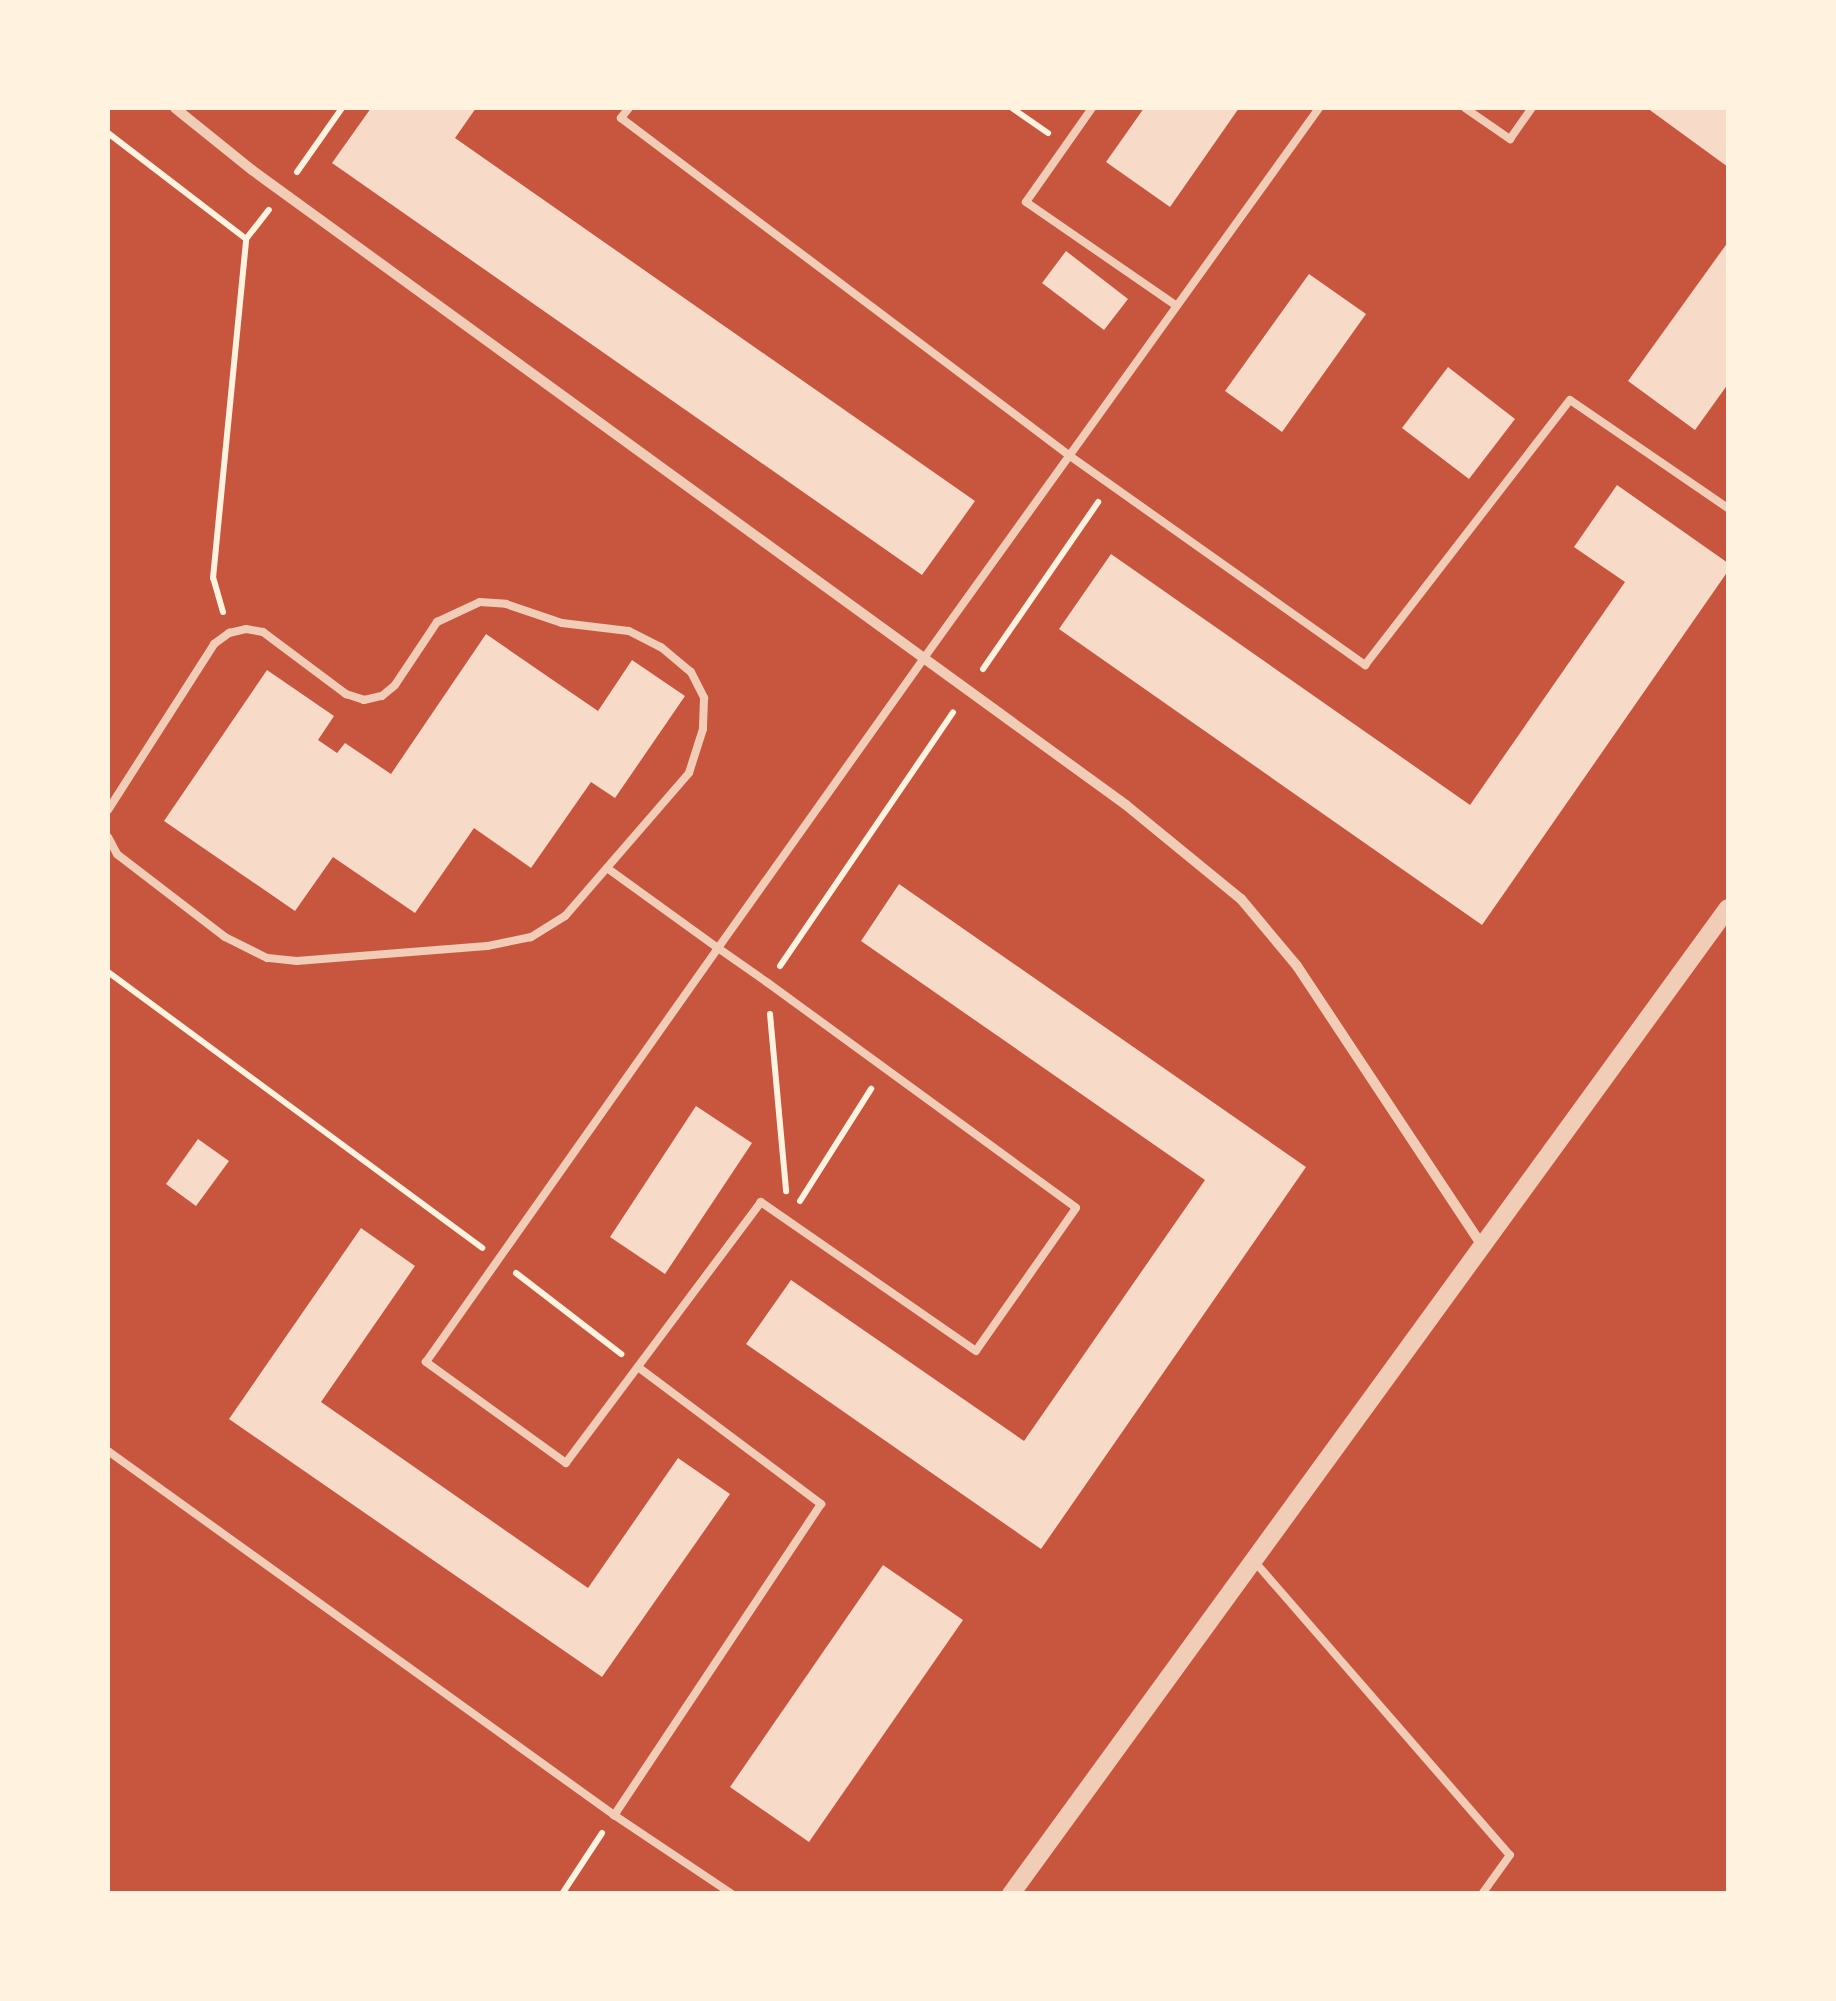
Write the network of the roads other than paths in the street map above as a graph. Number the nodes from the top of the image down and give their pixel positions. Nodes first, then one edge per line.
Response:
1 (175, 108) edge
2 (629, 108) edge
3 (1092, 108) edge
4 (1319, 108) edge
5 (1465, 108) edge
6 (1532, 108) edge
7 (1177, 306) junction
8 (1070, 456) junction
9 (1727, 503) edge
10 (924, 658) junction
11 (108, 810) edge
12 (108, 838) edge
13 (607, 868) junction
14 (1728, 908) edge
15 (718, 948) junction
16 (1482, 1246) junction
17 (638, 1366) junction
18 (108, 1452) edge
19 (1253, 1560) junction
20 (614, 1815) junction
21 (732, 1894) edge
22 (1011, 1894) edge
23 (1482, 1894) edge

1 - 10 street
2 - 8 lane
3 - 7 lane
4 - 7 lane
5 - 6 lane
7 - 8 lane
8 - 9 lane
8 - 10 lane
10 - 15 lane
10 - 16 street
11 - 13 lane
12 - 13 lane
13 - 15 lane
14 - 16 street
15 - 17 lane
15 - 17 lane
16 - 19 street
17 - 20 lane
18 - 20 lane
19 - 22 street
19 - 23 lane
20 - 21 lane

